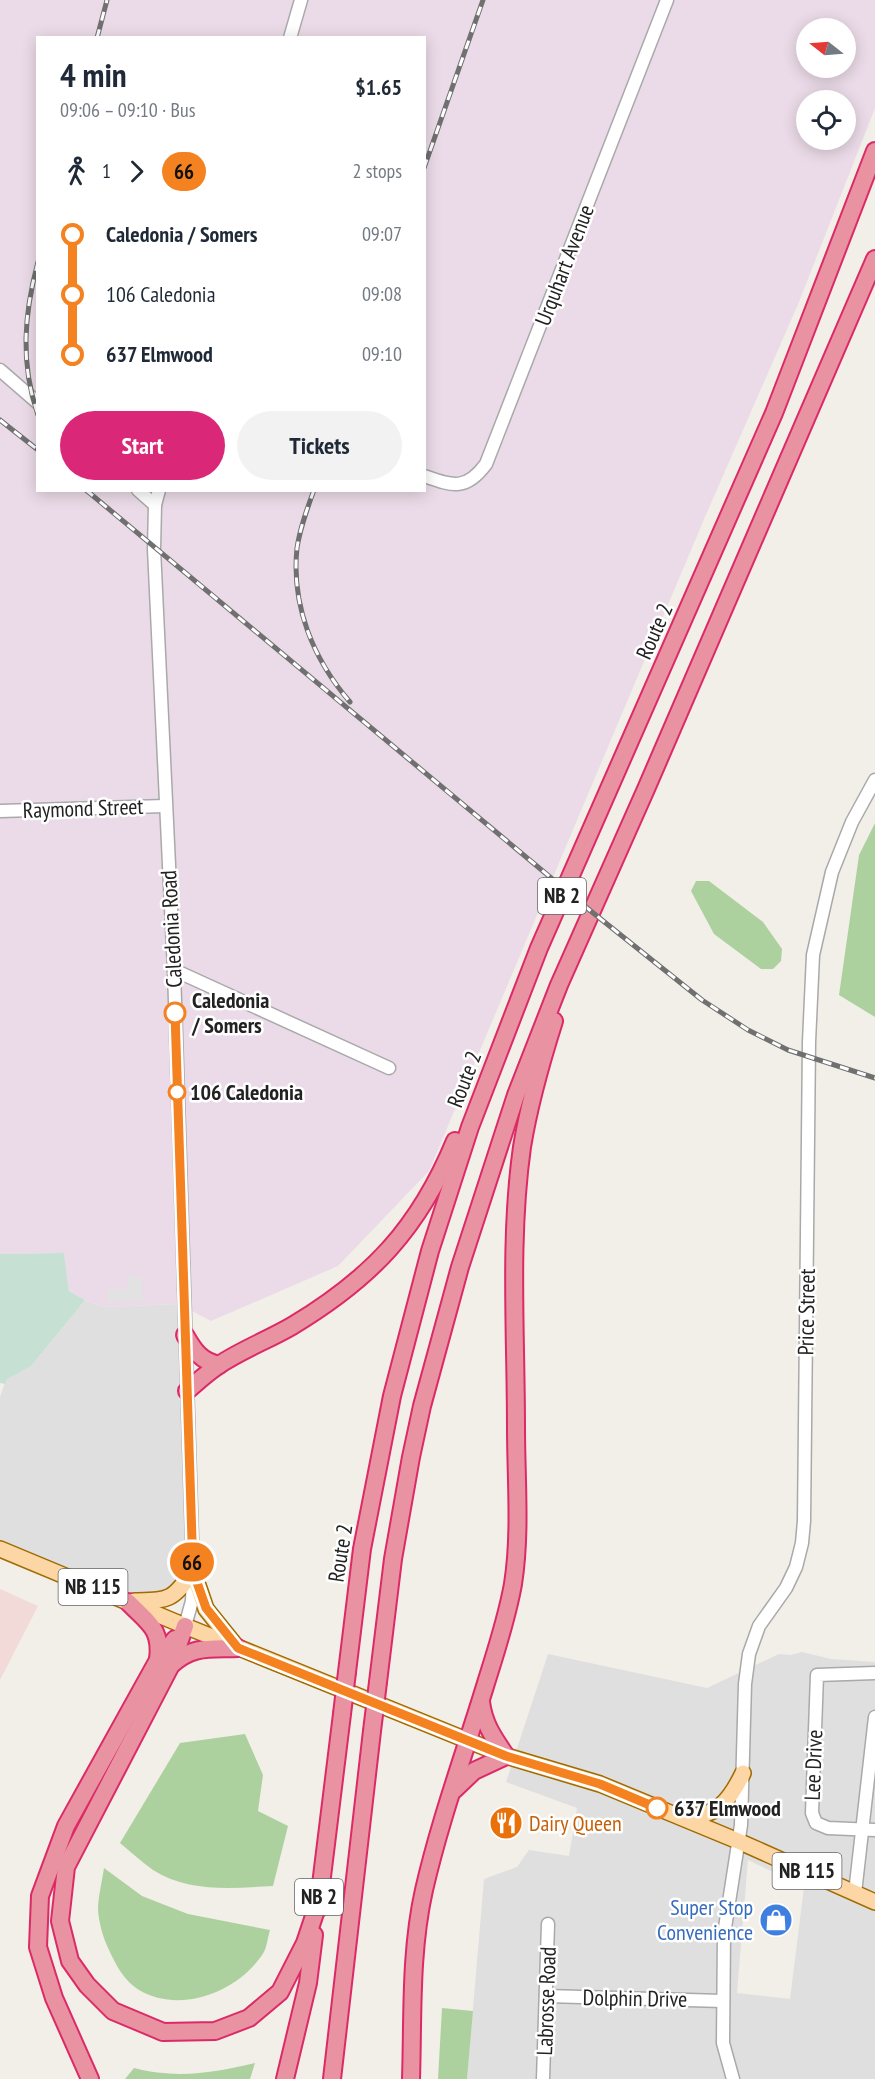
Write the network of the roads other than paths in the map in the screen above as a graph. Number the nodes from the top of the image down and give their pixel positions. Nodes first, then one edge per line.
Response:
1 (301, 0) edge
2 (667, 0) edge
3 (291, 36) edge
4 (875, 151) edge
5 (875, 259) edge
6 (0, 370) edge
7 (36, 401) edge
8 (426, 477) edge
9 (140, 492) edge
10 (158, 492) edge
11 (155, 505) junction
12 (875, 780) edge
13 (165, 806) junction
14 (0, 811) edge
15 (582, 933) junction
16 (174, 970) junction
17 (497, 1057) junction
18 (389, 1068) dead end
19 (185, 1335) junction
20 (219, 1365) junction
21 (187, 1391) junction
22 (0, 1549) edge
23 (193, 1571) junction
24 (128, 1602) junction
25 (185, 1626) junction
26 (238, 1648) junction
27 (164, 1662) junction
28 (875, 1673) edge
29 (481, 1701) junction
30 (875, 1717) edge
31 (468, 1741) junction
32 (506, 1756) junction
33 (743, 1773) junction
34 (453, 1791) junction
35 (676, 1816) junction
36 (869, 1829) edge
37 (738, 1841) junction
38 (855, 1893) junction
39 (319, 1901) junction
40 (875, 1902) edge
41 (549, 1924) dead end
42 (546, 1996) junction
43 (723, 2001) junction
44 (90, 2079) edge
45 (285, 2079) edge
46 (332, 2079) edge
47 (411, 2079) edge
48 (543, 2079) edge
49 (733, 2079) edge

1 - 3 street
2 - 8 street, Urquhart Avenue
4 - 17 highway, Route 2 / NB 2
5 - 15 highway, NB 2
6 - 7 street
9 - 11 street
10 - 11 street, Caledonia Road
11 - 13 street, Caledonia Road
12 - 33 street, Price Street
13 - 14 street, Raymond Street
13 - 16 street, Caledonia Road
15 - 29 highway
15 - 46 highway, NB 2, bridge
16 - 18 street
16 - 19 street, Caledonia Road
17 - 20 highway
17 - 39 highway, Route 2 / NB 2, bridge
19 - 20 highway
19 - 21 street, Caledonia Road
20 - 21 highway
21 - 23 street, Caledonia Road
22 - 24 main road, NB 115
23 - 24 main road
23 - 25 street, Caledonia Road
23 - 26 main road
24 - 25 main road, NB 115
24 - 27 highway
25 - 26 main road, NB 115
25 - 27 highway
26 - 27 highway
26 - 31 main road, NB 115
27 - 39 highway
27 - 44 highway
28 - 36 street, Lee Drive
29 - 31 highway
29 - 32 highway
30 - 36 street
31 - 32 main road, NB 115
31 - 34 highway
32 - 34 highway
32 - 35 main road, NB 115
33 - 35 main road
33 - 37 street, Price Street
34 - 47 highway
35 - 37 main road, NB 115
36 - 38 street
37 - 38 main road, NB 115
37 - 43 street, Price Street
38 - 40 main road, NB 115
39 - 45 highway, Route 2 / NB 2
41 - 42 street, Labrosse Road
42 - 43 street, Dolphin Drive
42 - 48 street, Labrosse Road
43 - 49 street, Price Street

